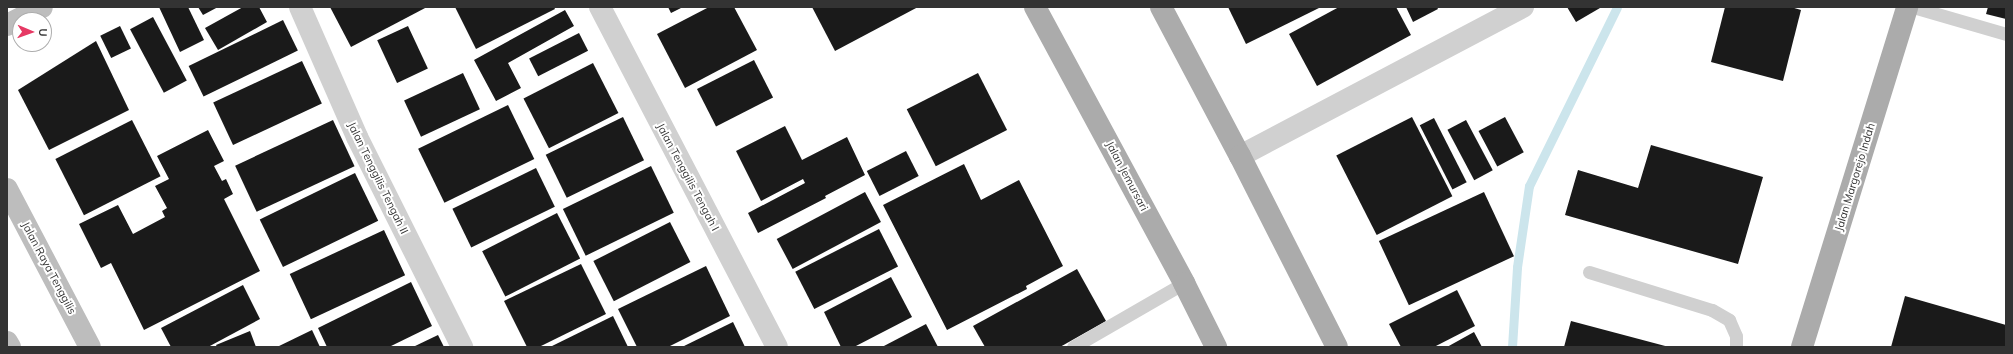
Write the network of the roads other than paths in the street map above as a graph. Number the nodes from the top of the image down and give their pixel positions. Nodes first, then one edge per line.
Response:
1 (42, 7) edge
2 (300, 7) edge
3 (600, 7) edge
4 (1035, 7) edge
5 (1161, 7) edge
6 (1523, 7) edge
7 (1907, 7) edge
8 (1913, 7) edge
9 (7, 25) edge
10 (2006, 34) edge
11 (1240, 156) junction
12 (7, 189) edge
13 (1589, 272) dead end
14 (1184, 283) junction
15 (7, 342) edge
16 (10, 347) edge
17 (90, 347) edge
18 (462, 347) edge
19 (777, 347) edge
20 (1073, 347) edge
21 (1216, 347) edge
22 (1337, 347) edge
23 (1736, 347) edge
24 (1802, 347) edge

1 - 9 main road
2 - 18 street, Jalan Tenggilis Tengah II
3 - 19 street, Jalan Tenggilis Tengah I
4 - 14 main road, Jalan Jemursari
5 - 11 main road
6 - 11 street
7 - 24 main road, Jalan Margorejo Indah
8 - 10 lane
11 - 22 main road
12 - 17 main road, Jalan Raya Tenggilis
13 - 23 lane
14 - 20 lane
14 - 21 main road, Jalan Jemursari
15 - 16 main road

